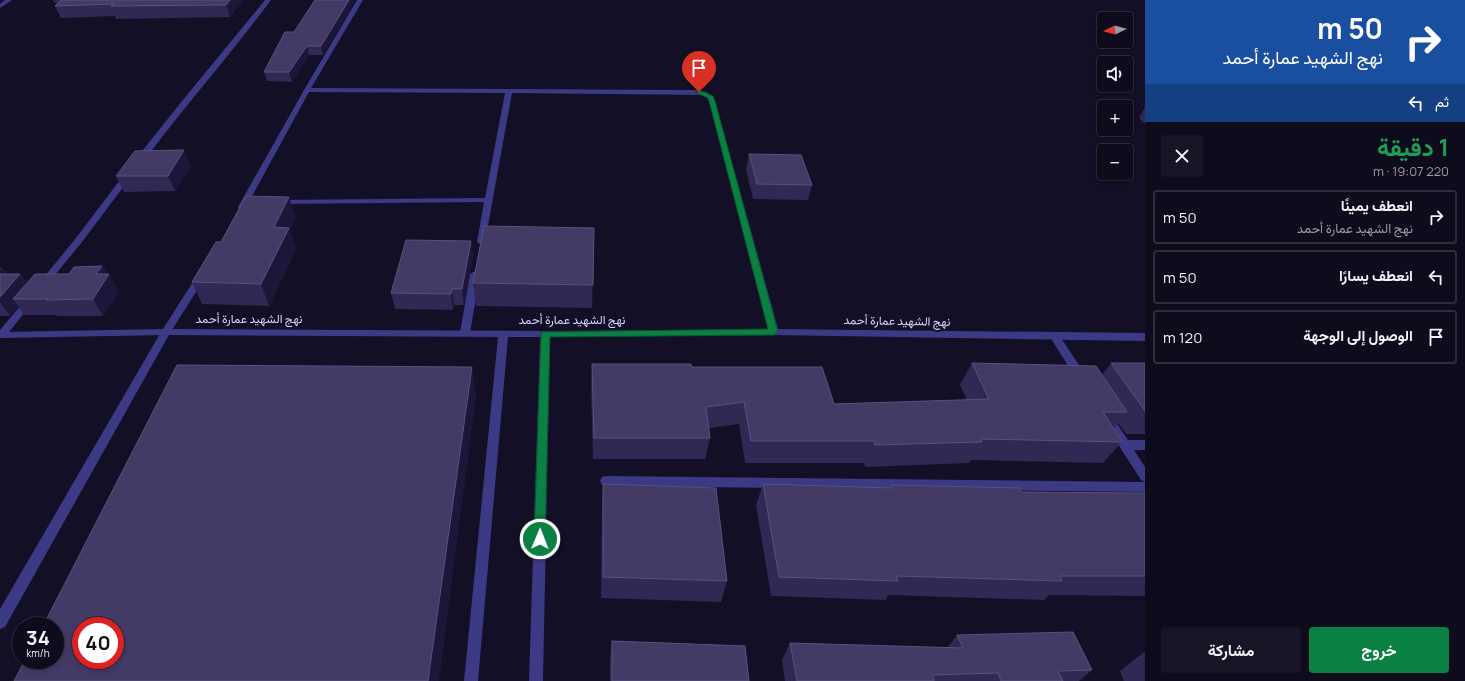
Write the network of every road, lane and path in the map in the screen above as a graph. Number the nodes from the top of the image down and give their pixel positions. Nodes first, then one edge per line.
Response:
1 (9, 0) edge
2 (268, 0) edge
3 (360, 0) edge
4 (0, 6) edge
5 (307, 90) junction
6 (508, 90) junction
7 (488, 200) junction
8 (269, 202) edge
9 (237, 216) edge
10 (204, 270) edge
11 (166, 332) junction
12 (774, 332) junction
13 (465, 333) junction
14 (502, 333) junction
15 (545, 334) junction
16 (0, 335) edge
17 (1055, 337) junction
18 (1145, 337) edge
19 (1088, 388) edge
20 (1100, 407) edge
21 (1124, 445) junction
22 (1145, 445) edge
23 (1145, 477) edge
24 (606, 481) dead end
25 (1145, 487) edge
26 (0, 622) edge
27 (471, 681) edge
28 (536, 681) edge

1 - 4 street
2 - 16 street
3 - 5 street
5 - 6 street
5 - 9 street
6 - 7 street
6 - 12 street
7 - 8 street
7 - 13 street
10 - 11 street
11 - 13 street, نهج الشهيد عمارة أحمد
11 - 16 street, نهج الشهيد عمارة أحمد
11 - 26 street
12 - 15 street, نهج الشهيد عمارة أحمد
12 - 17 street, نهج الشهيد عمارة أحمد
13 - 14 street, نهج الشهيد عمارة أحمد
14 - 15 street, نهج الشهيد عمارة أحمد
14 - 27 street
15 - 28 street
17 - 18 street, نهج الشهيد عمارة أحمد
17 - 19 street
20 - 21 street
21 - 22 street
21 - 23 street
24 - 25 street

